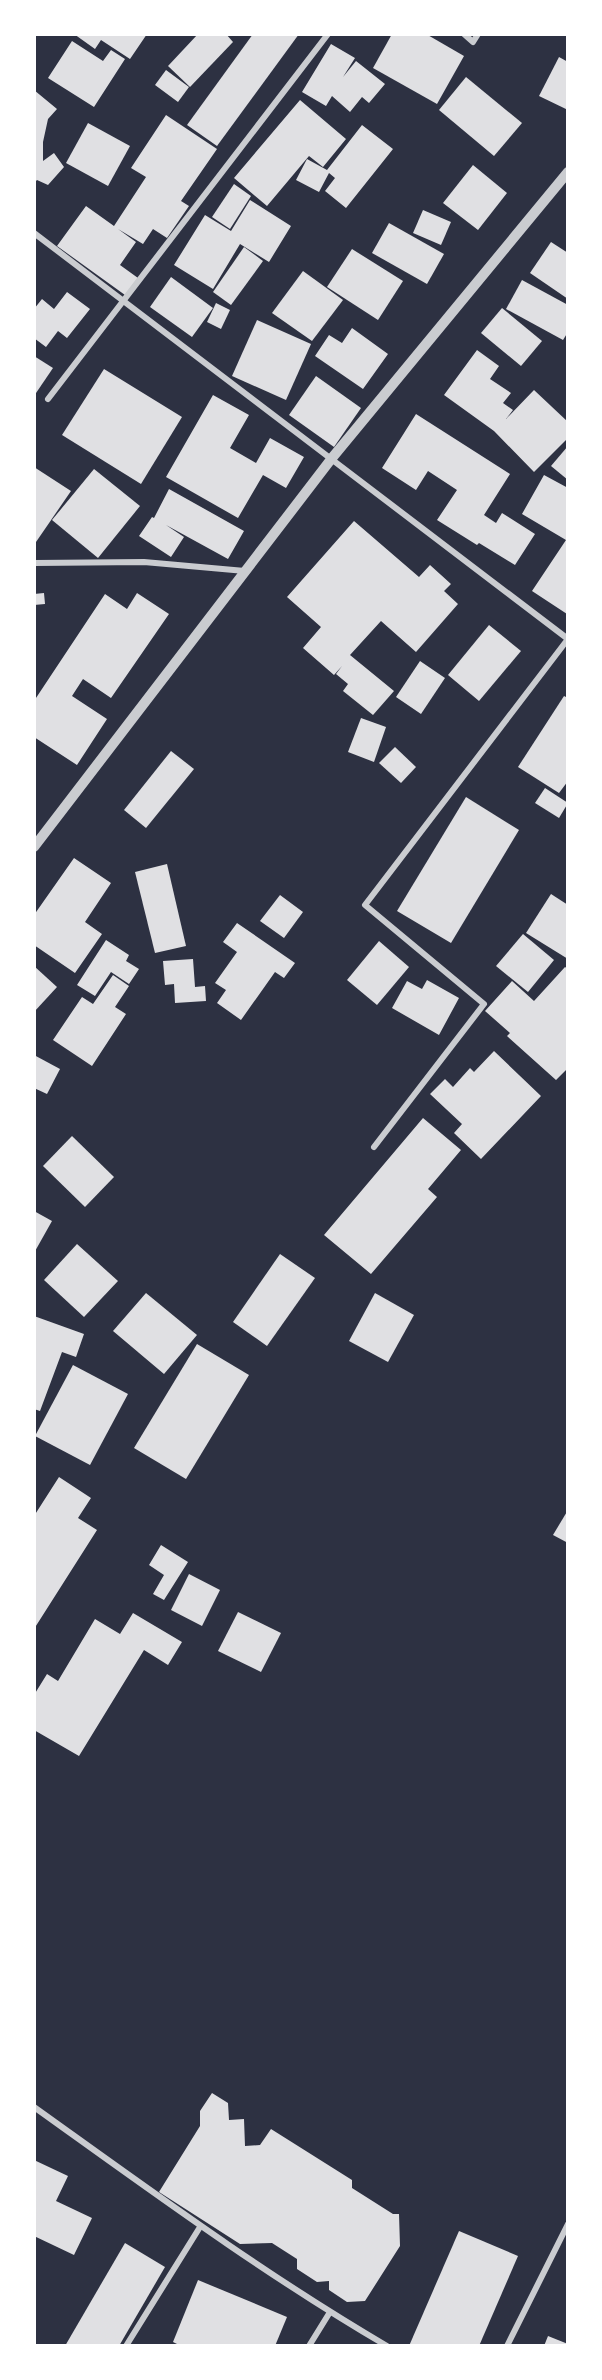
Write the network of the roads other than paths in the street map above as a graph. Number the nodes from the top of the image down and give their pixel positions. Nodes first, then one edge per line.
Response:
1 (328, 34) edge
2 (464, 34) edge
3 (478, 34) edge
4 (567, 172) edge
5 (34, 233) edge
6 (124, 301) junction
7 (48, 399) dead end
8 (332, 458) junction
9 (34, 563) edge
10 (245, 572) junction
11 (567, 639) edge
12 (34, 847) edge
13 (374, 1147) dead end
14 (34, 2107) edge
15 (567, 2224) edge
16 (200, 2227) junction
17 (330, 2312) junction
18 (126, 2346) edge
19 (309, 2346) edge
20 (387, 2346) edge
21 (507, 2346) edge

1 - 6 street
2 - 3 street
4 - 8 street
5 - 6 street
6 - 7 street
6 - 8 street
8 - 10 street
8 - 11 street
9 - 10 street
10 - 12 street
11 - 13 street
14 - 16 street
15 - 21 street
16 - 17 street
16 - 18 street
17 - 19 street
17 - 20 street

